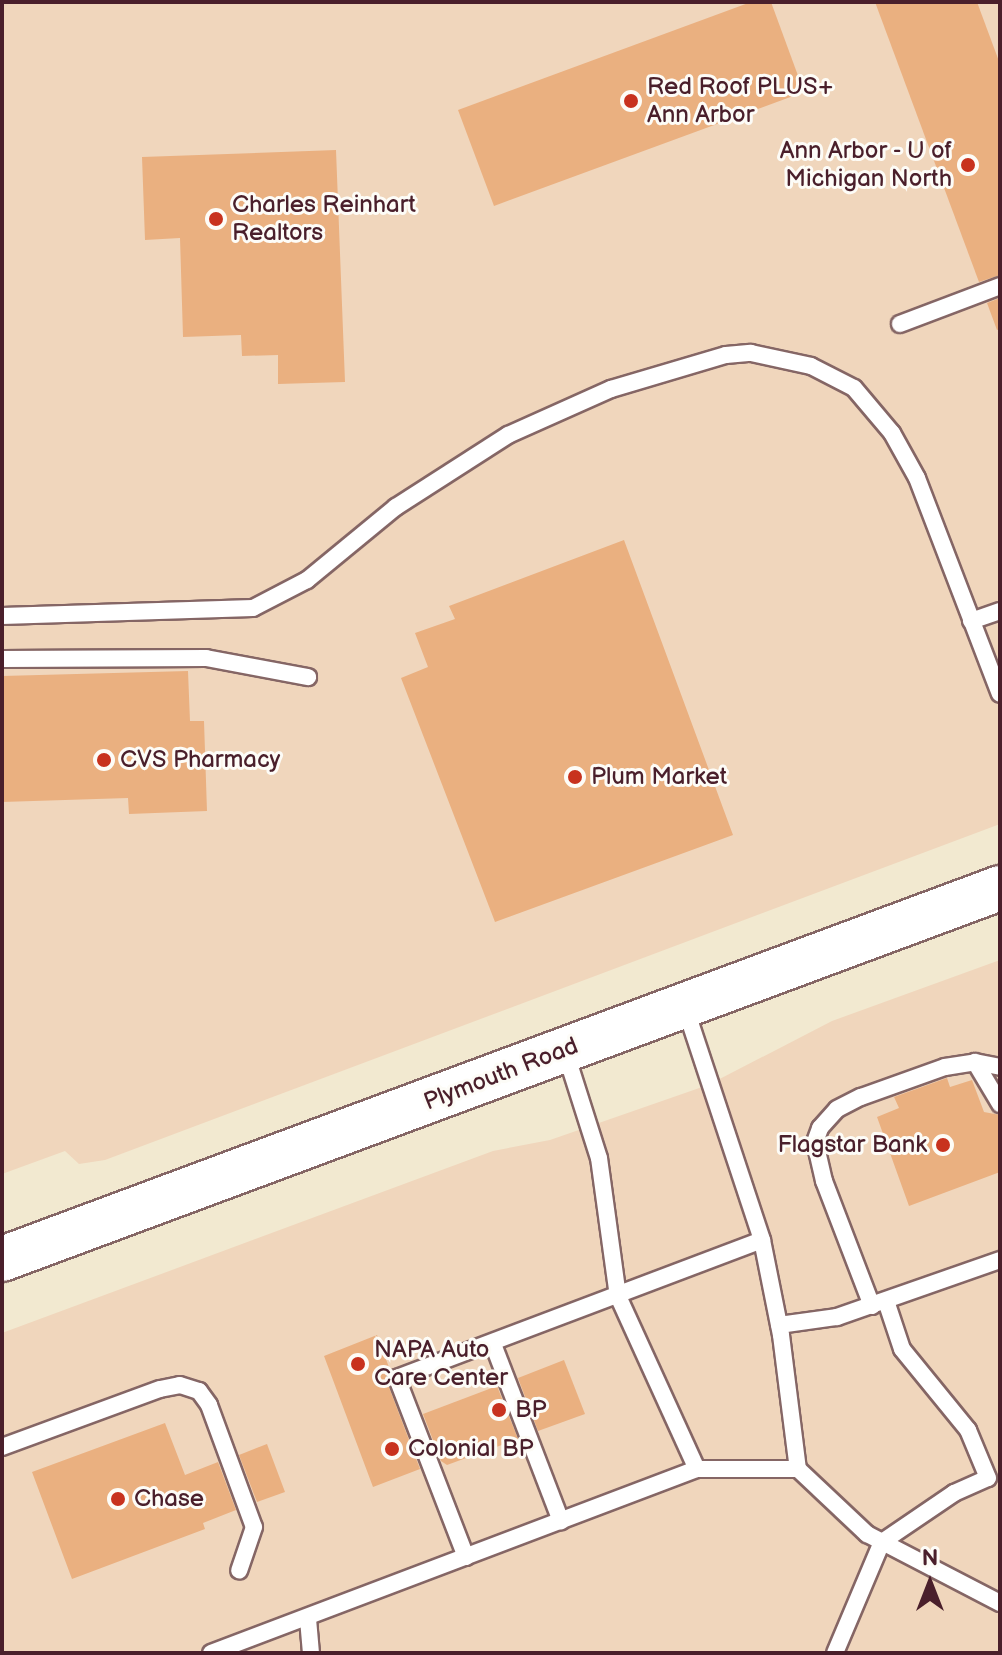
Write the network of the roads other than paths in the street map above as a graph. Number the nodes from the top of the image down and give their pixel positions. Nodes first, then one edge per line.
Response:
1 (1000, 286) edge
2 (900, 324) dead end
3 (1000, 611) edge
4 (2, 616) edge
5 (971, 621) junction
6 (2, 659) edge
7 (308, 677) dead end
8 (1000, 694) edge
9 (1000, 888) edge
10 (685, 1005) junction
11 (565, 1049) junction
12 (975, 1062) junction
13 (1000, 1067) edge
14 (1000, 1104) edge
15 (762, 1240) junction
16 (2, 1259) edge
17 (1000, 1260) edge
18 (618, 1296) junction
19 (879, 1304) junction
20 (779, 1325) junction
21 (493, 1344) junction
22 (2, 1447) edge
23 (697, 1469) junction
24 (798, 1469) junction
25 (561, 1521) junction
26 (882, 1542) junction
27 (466, 1557) junction
28 (239, 1571) dead end
29 (1000, 1603) edge
30 (308, 1619) junction
31 (211, 1653) edge
32 (311, 1653) edge
33 (835, 1653) edge

1 - 2 lane
3 - 5 lane
4 - 5 lane
5 - 8 lane
6 - 7 lane
9 - 10 main road, Plymouth Road
10 - 11 main road, Plymouth Road
10 - 15 lane
11 - 16 main road, Plymouth Road
11 - 18 lane
12 - 13 lane
12 - 14 lane
12 - 19 lane
15 - 18 lane
15 - 20 lane
17 - 19 lane
18 - 21 lane
18 - 23 lane
19 - 20 lane
19 - 26 lane
20 - 24 lane
21 - 25 lane
21 - 27 lane
22 - 28 lane
23 - 24 lane
23 - 25 lane
24 - 26 lane
25 - 27 lane
26 - 29 lane
26 - 33 lane
27 - 30 lane
30 - 31 lane
30 - 32 lane

